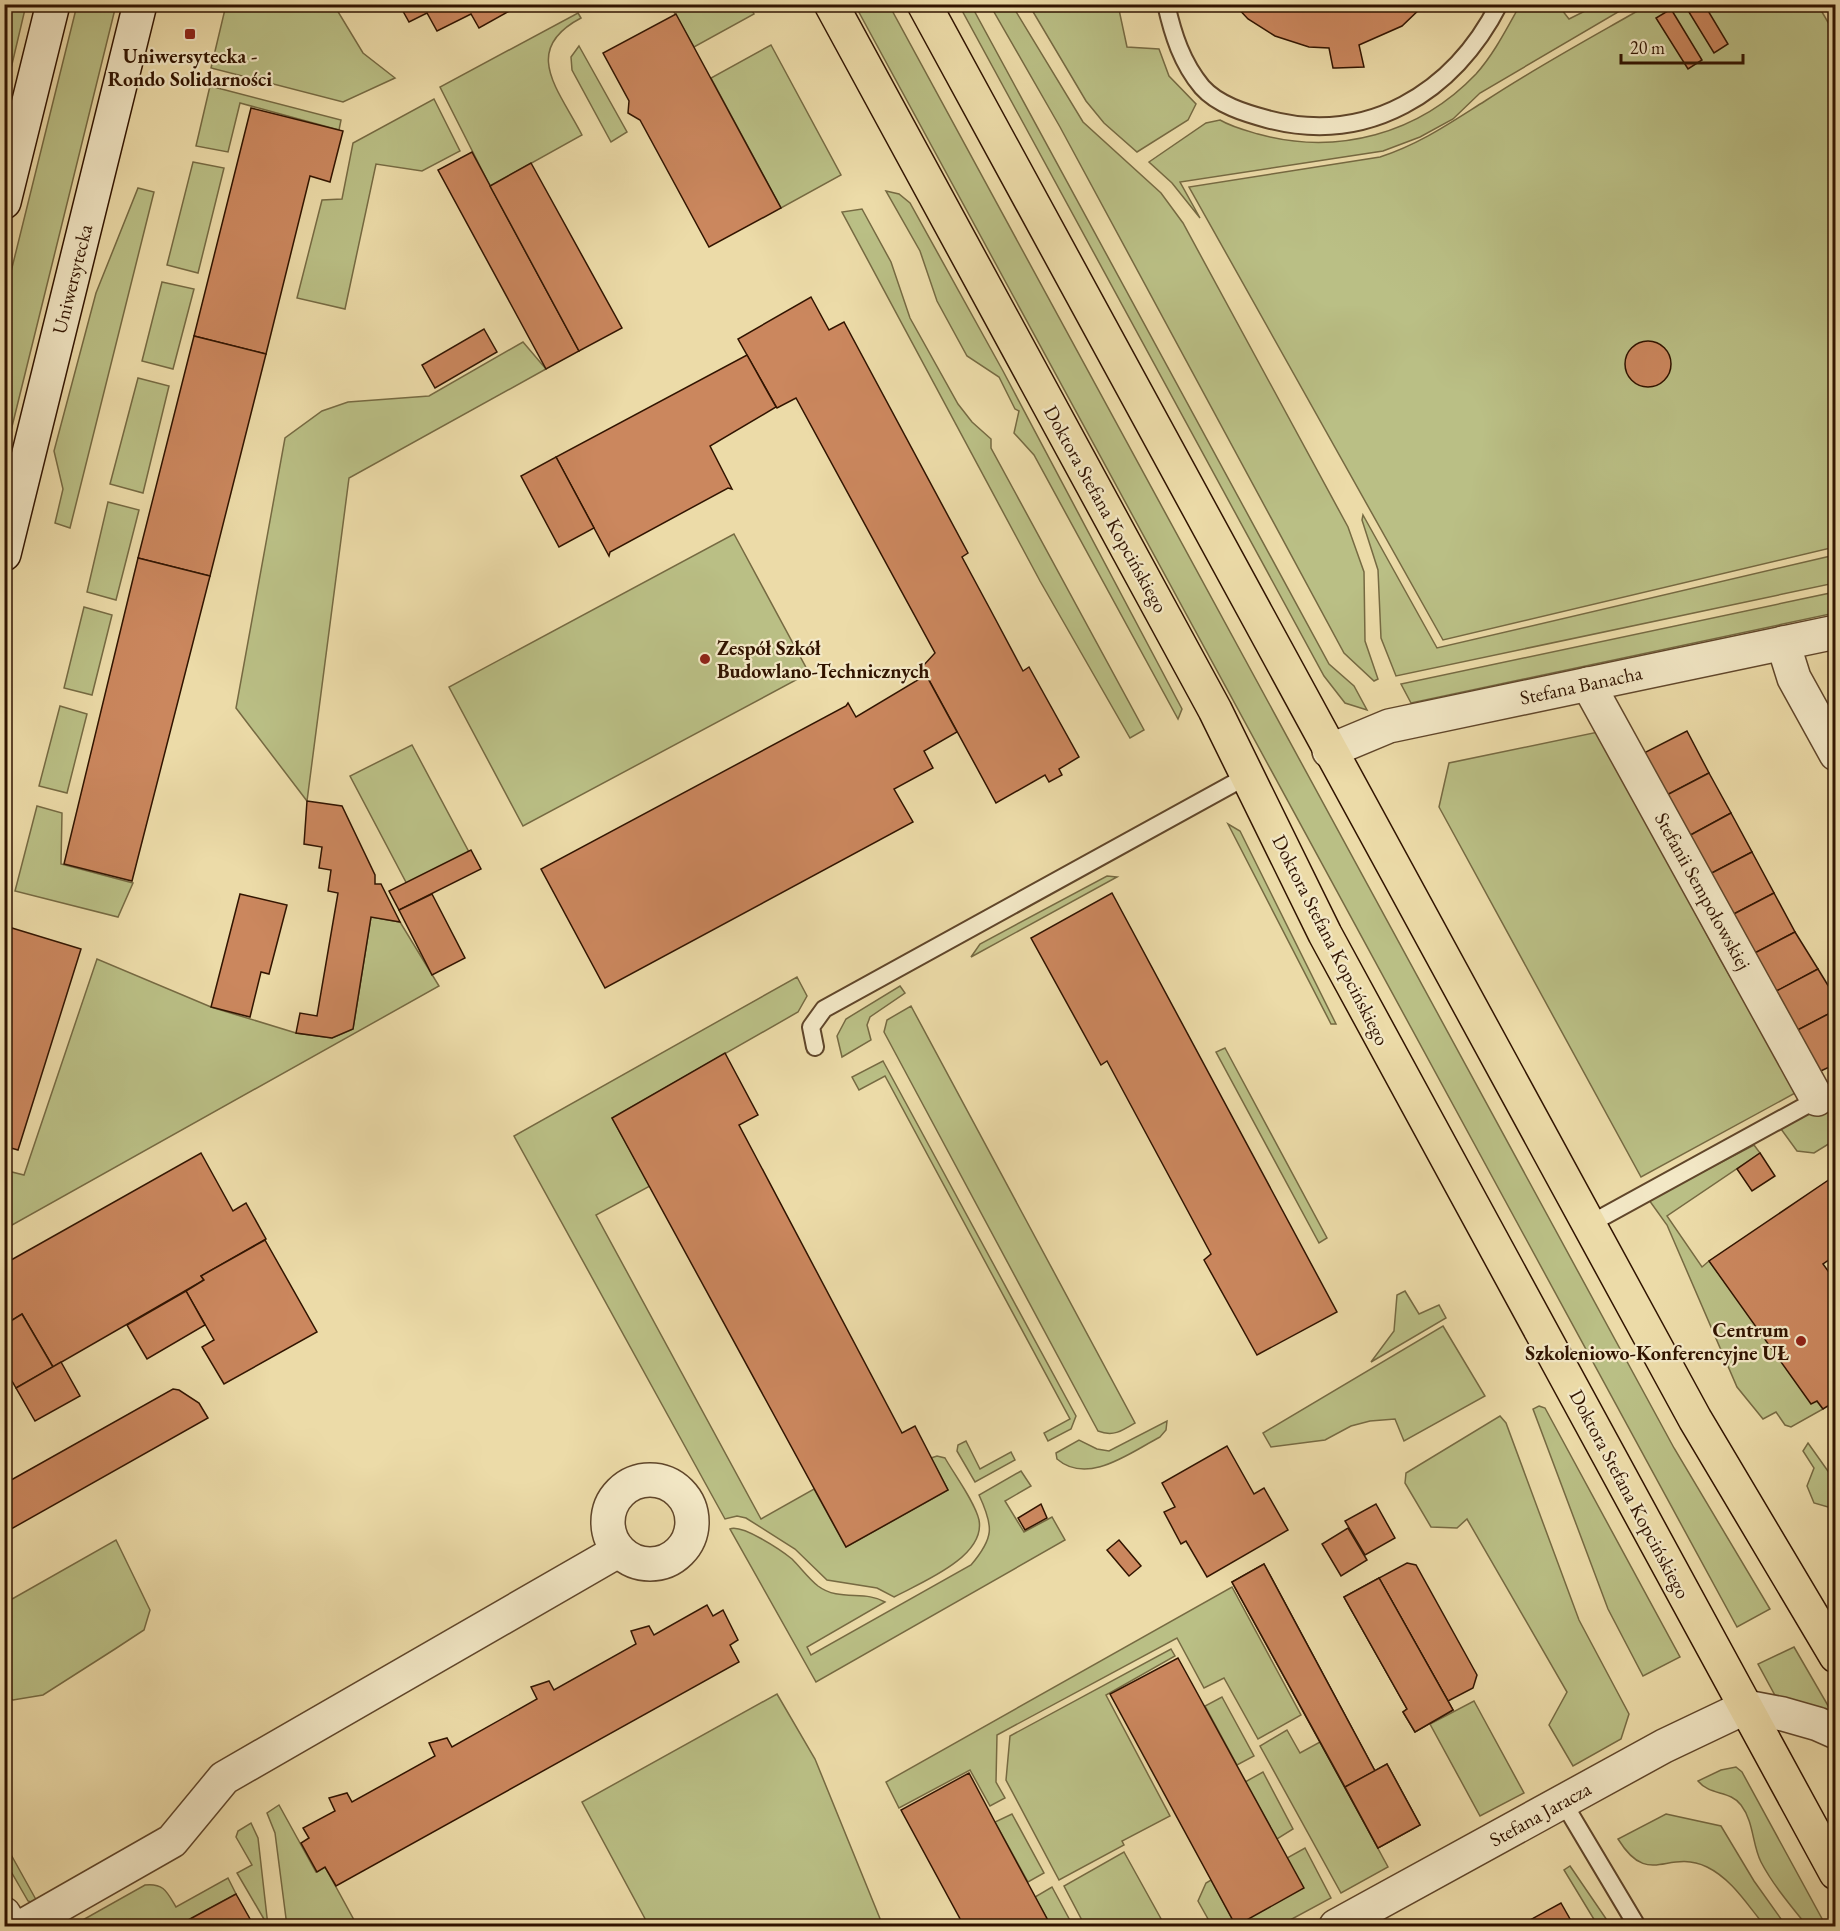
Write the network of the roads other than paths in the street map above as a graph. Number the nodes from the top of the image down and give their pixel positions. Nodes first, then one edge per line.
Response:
1 (53, 4) edge
2 (140, 4) edge
3 (831, 4) edge
4 (924, 4) edge
5 (1166, 4) edge
6 (1499, 4) edge
7 (4, 202) edge
8 (4, 554) edge
9 (1836, 632) edge
10 (1783, 643) junction
11 (1588, 684) junction
12 (1329, 751) junction
13 (1836, 753) edge
14 (1247, 776) junction
15 (815, 1047) dead end
16 (1826, 1094) edge
17 (1588, 1225) junction
18 (618, 1551) dead end
19 (1836, 1656) edge
20 (1746, 1707) junction
21 (1836, 1732) edge
22 (1563, 1802) junction
23 (1836, 1873) edge
24 (4, 1914) edge
25 (11, 1926) edge
26 (22, 1926) edge
27 (1336, 1926) edge
28 (1637, 1926) edge

1 - 7 street
2 - 8 street, Uniwersytecka
3 - 14 main road, Doktora Stefana Kopcińskiego
4 - 12 main road
5 - 6 lane
9 - 10 street, Stefana Banacha
10 - 11 street, Stefana Banacha
10 - 13 street
11 - 12 street, Stefana Banacha
11 - 16 street, Stefanii Sempołowskiej
12 - 17 main road
14 - 15 lane
14 - 20 main road, Doktora Stefana Kopcińskiego
16 - 17 lane
17 - 19 main road
18 - 26 street
20 - 21 street
20 - 22 street, Stefana Jaracza
20 - 23 main road, Doktora Stefana Kopcińskiego
22 - 27 street, Stefana Jaracza
22 - 28 lane
24 - 25 street

